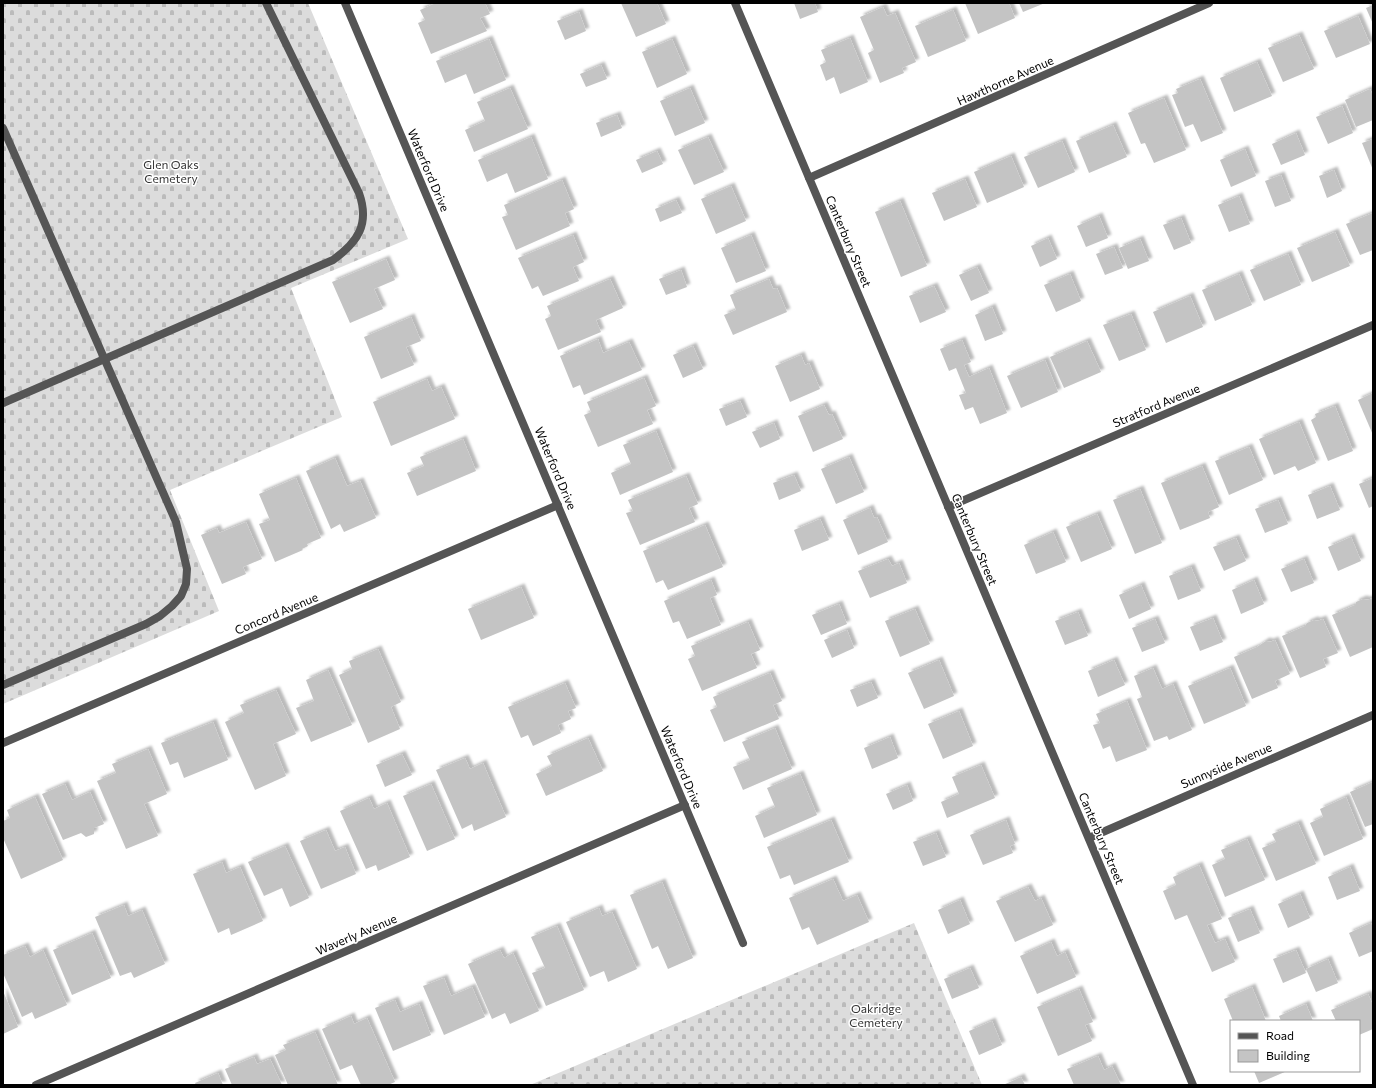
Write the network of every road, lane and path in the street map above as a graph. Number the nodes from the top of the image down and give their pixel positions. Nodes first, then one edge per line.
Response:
1 (266, 3) edge
2 (345, 3) edge
3 (735, 3) edge
4 (1209, 3) edge
5 (3, 128) edge
6 (809, 178) junction
7 (1373, 325) edge
8 (104, 359) junction
9 (3, 403) edge
10 (558, 505) junction
11 (948, 506) junction
12 (3, 685) edge
13 (1373, 715) edge
14 (3, 743) edge
15 (685, 806) junction
16 (1089, 838) junction
17 (743, 943) dead end
18 (36, 1085) edge
19 (1193, 1085) edge

1 - 8 street
2 - 10 street, Waterford Drive
3 - 6 street, Canterbury Street
4 - 6 street, Hawthorne Avenue
5 - 8 street
6 - 11 street, Canterbury Street
7 - 11 street, Stratford Avenue
8 - 9 street
8 - 12 street
10 - 14 street, Concord Avenue
10 - 15 street, Waterford Drive
11 - 16 street, Canterbury Street
13 - 16 street, Sunnyside Avenue
15 - 17 street, Waterford Drive
15 - 18 street, Waverly Avenue
16 - 19 street, Canterbury Street

